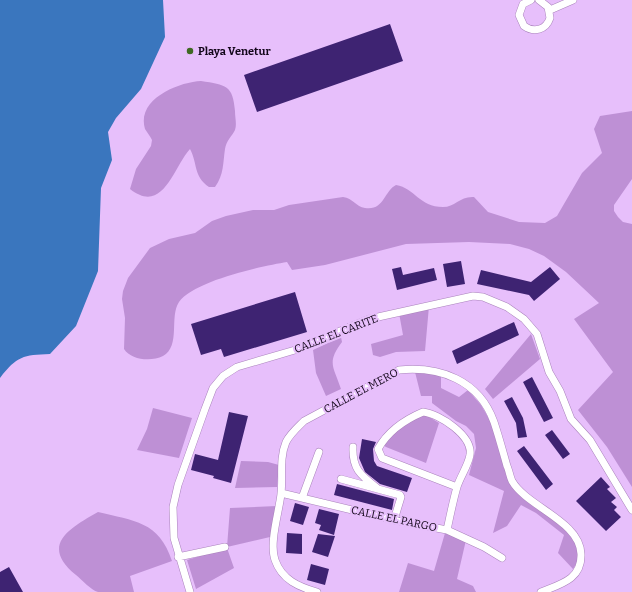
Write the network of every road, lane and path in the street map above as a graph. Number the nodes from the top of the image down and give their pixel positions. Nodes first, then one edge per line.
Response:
1 (538, 0) edge
2 (573, 0) edge
3 (528, 1) edge
4 (550, 10) junction
5 (353, 446) dead end
6 (319, 452) dead end
7 (341, 479) dead end
8 (457, 487) junction
9 (380, 490) junction
10 (281, 492) junction
11 (302, 498) junction
12 (632, 510) edge
13 (394, 520) junction
14 (447, 530) junction
15 (224, 547) dead end
16 (178, 557) junction
17 (502, 558) dead end
18 (190, 592) edge
19 (317, 592) edge
20 (541, 592) edge

1 - 4 street
2 - 4 street
3 - 4 street
5 - 9 street
6 - 11 street
7 - 9 street
8 - 8 street
8 - 14 street
9 - 13 street
10 - 11 street, CALLE EL PARGO
10 - 19 street, CALLE EL MERO
10 - 20 street, CALLE EL MERO
11 - 13 street, CALLE EL PARGO
12 - 16 street, CALLE EL CARITE
13 - 14 street, CALLE EL PARGO
14 - 17 street, CALLE EL PARGO
15 - 16 street
16 - 18 street, CALLE EL CARITE

